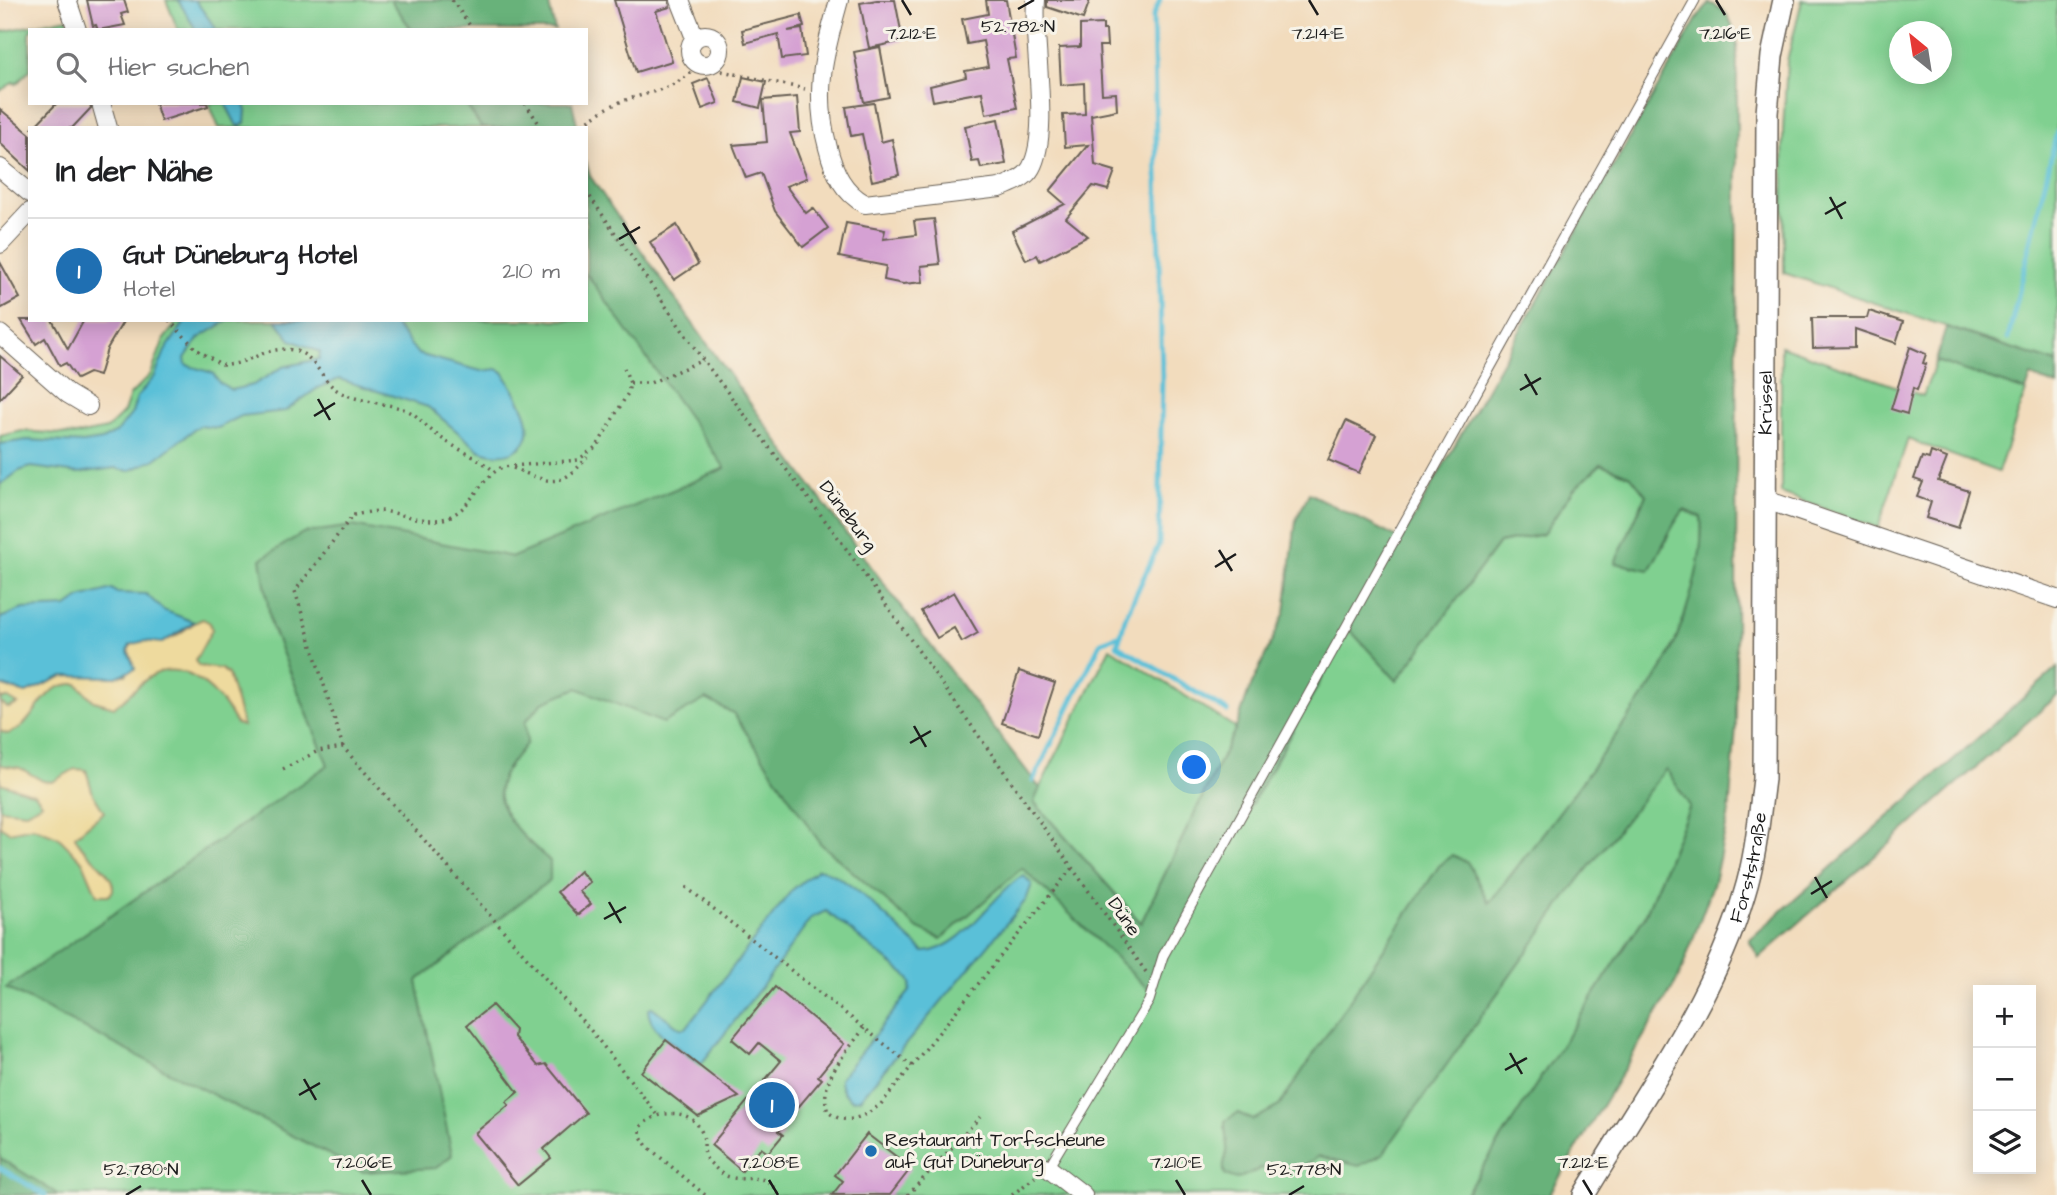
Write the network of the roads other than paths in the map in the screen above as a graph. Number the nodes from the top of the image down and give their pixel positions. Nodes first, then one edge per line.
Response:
1 (67, 0) edge
2 (680, 0) edge
3 (839, 0) edge
4 (1035, 0) edge
5 (1695, 0) edge
6 (1784, 0) edge
7 (76, 28) edge
8 (695, 38) junction
9 (102, 105) edge
10 (107, 126) edge
11 (0, 168) edge
12 (28, 191) edge
13 (28, 214) edge
14 (0, 244) edge
15 (0, 334) edge
16 (88, 407) dead end
17 (1766, 500) junction
18 (2057, 599) edge
19 (1048, 1168) joint
20 (1083, 1195) edge
21 (1584, 1195) edge

1 - 7 street
2 - 8 street
3 - 4 street
5 - 19 lane
6 - 17 street, Krüssel
8 - 8 street
9 - 10 street
11 - 12 street
13 - 14 street
15 - 16 street
17 - 18 street
17 - 21 street, Forststraße
19 - 20 street

